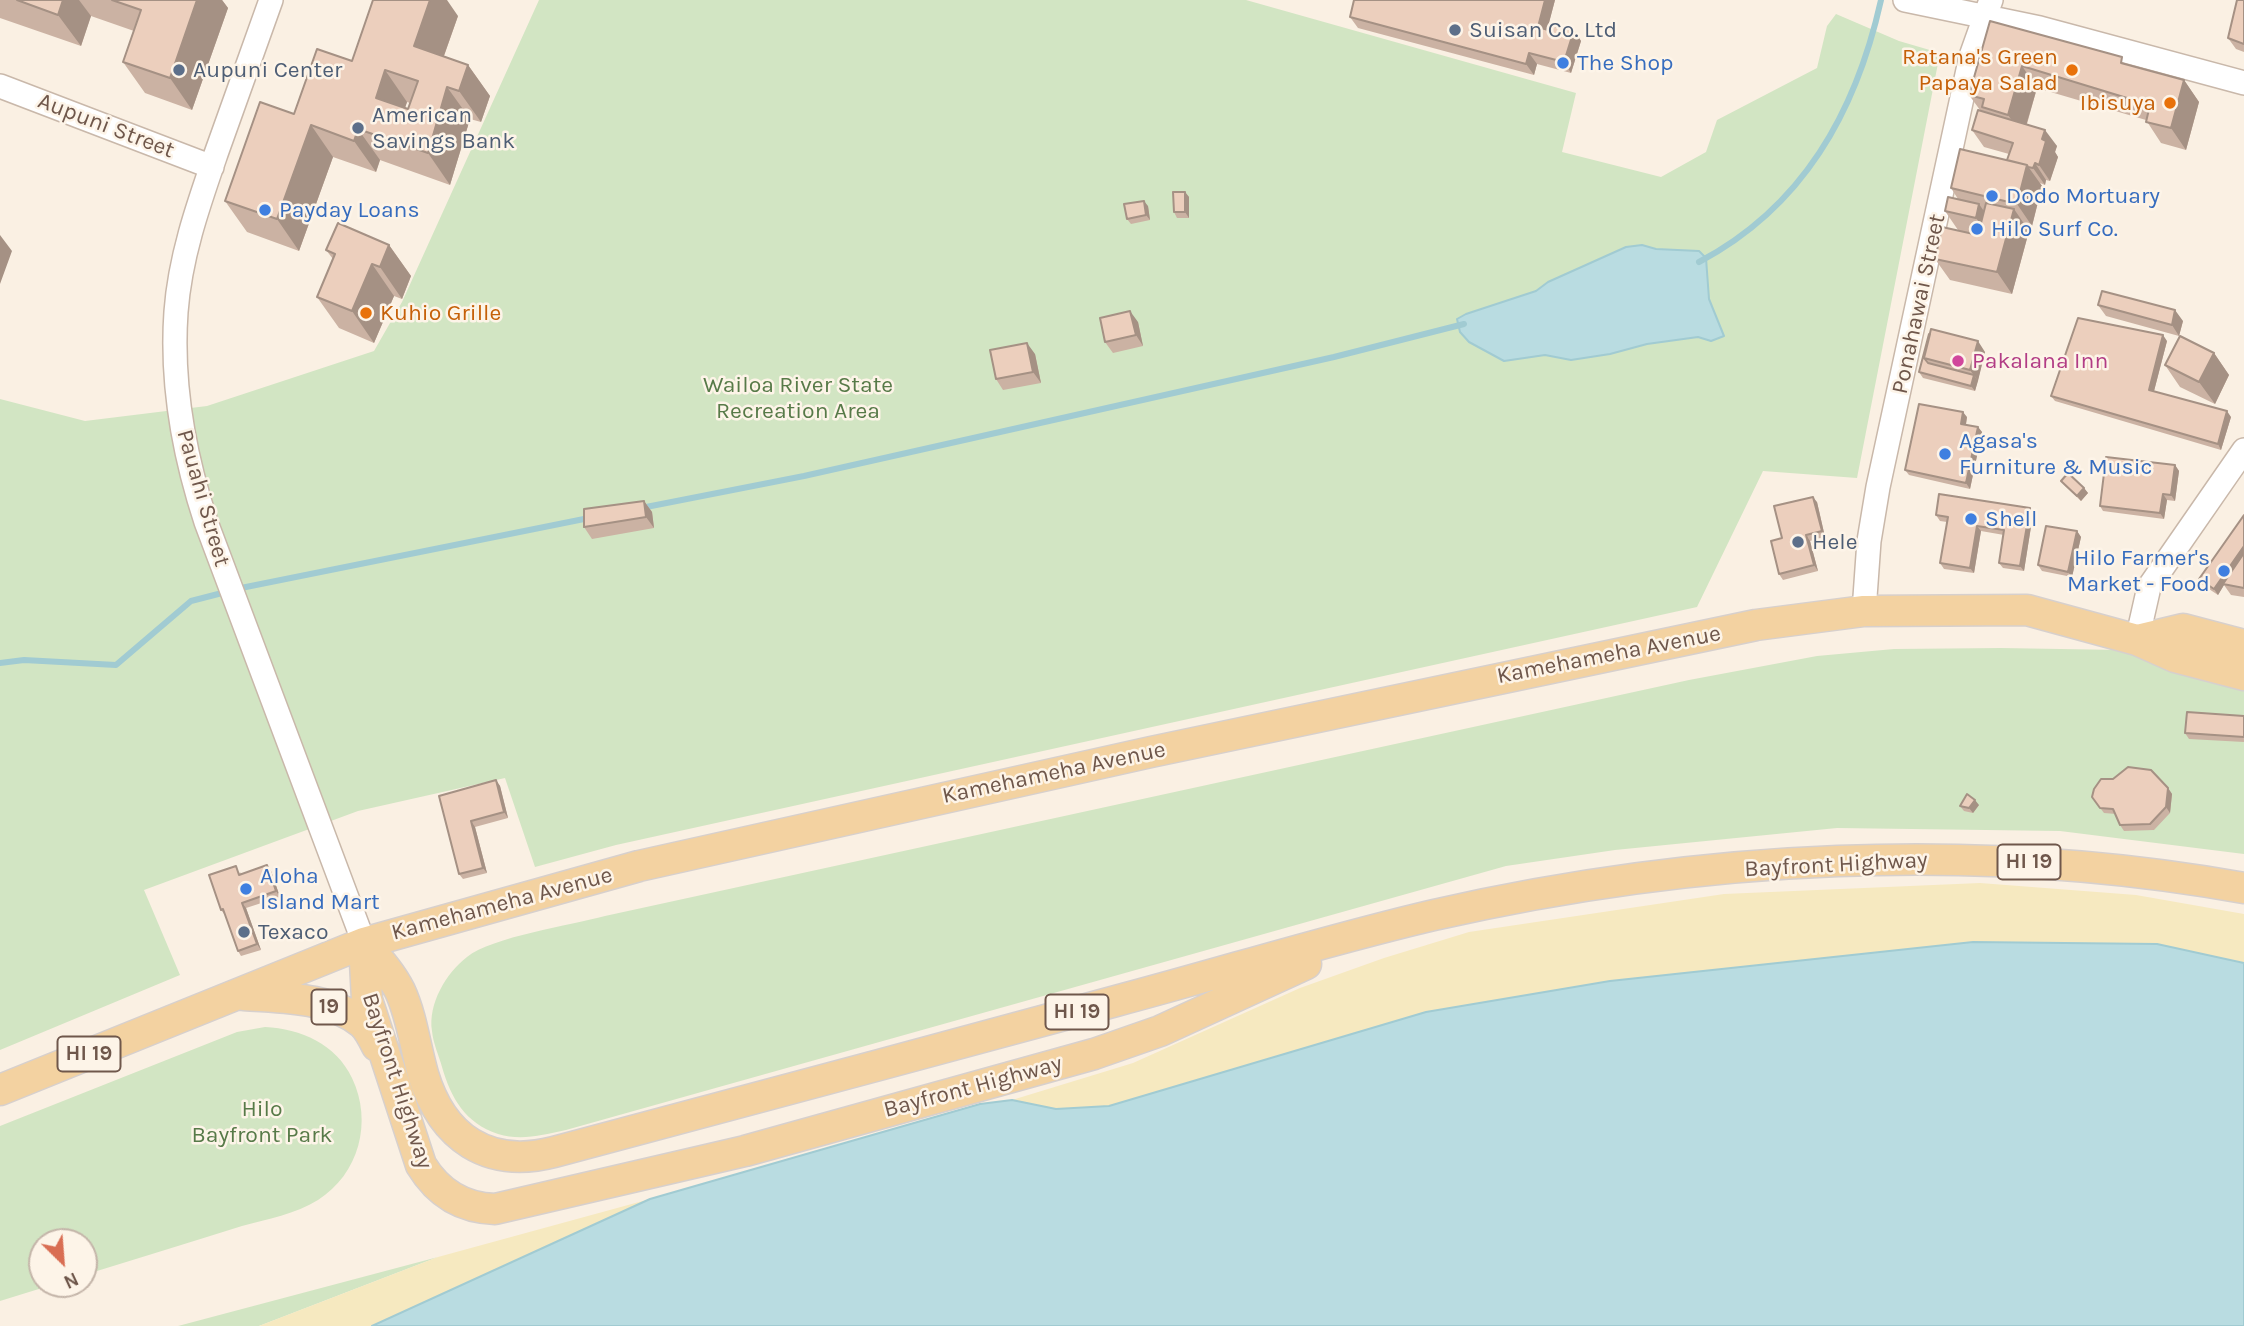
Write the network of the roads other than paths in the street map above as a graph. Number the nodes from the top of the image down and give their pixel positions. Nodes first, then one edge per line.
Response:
1 (271, 0) edge
2 (1908, 1) edge
3 (1986, 9) edge
4 (2244, 83) edge
5 (0, 86) edge
6 (212, 167) junction
7 (2244, 450) edge
8 (1864, 611) junction
9 (2137, 640) junction
10 (2244, 645) edge
11 (2244, 675) edge
12 (2244, 888) edge
13 (1430, 916) junction
14 (364, 943) junction
15 (242, 995) junction
16 (390, 1067) junction
17 (0, 1090) edge

1 - 6 street, Pauahi Street
2 - 3 street
3 - 4 street
3 - 8 street, Ponahawai Street
5 - 6 street, Aupuni Street
6 - 14 street, Pauahi Street
7 - 9 street
8 - 9 main road, Kamehameha Avenue
8 - 14 main road, Kamehameha Avenue
9 - 10 main road, Kamehameha Avenue
9 - 11 main road, Kamehameha Avenue
12 - 13 main road, Bayfront Highway / HI 19
13 - 14 main road, Bayfront Highway / HI 19
13 - 16 main road, Bayfront Highway / HI 19
14 - 15 main road, Kamehameha Avenue / HI 19
14 - 16 main road, Bayfront Highway / HI 19
15 - 16 main road, 19
15 - 17 main road, Kamehameha Avenue / HI 19

